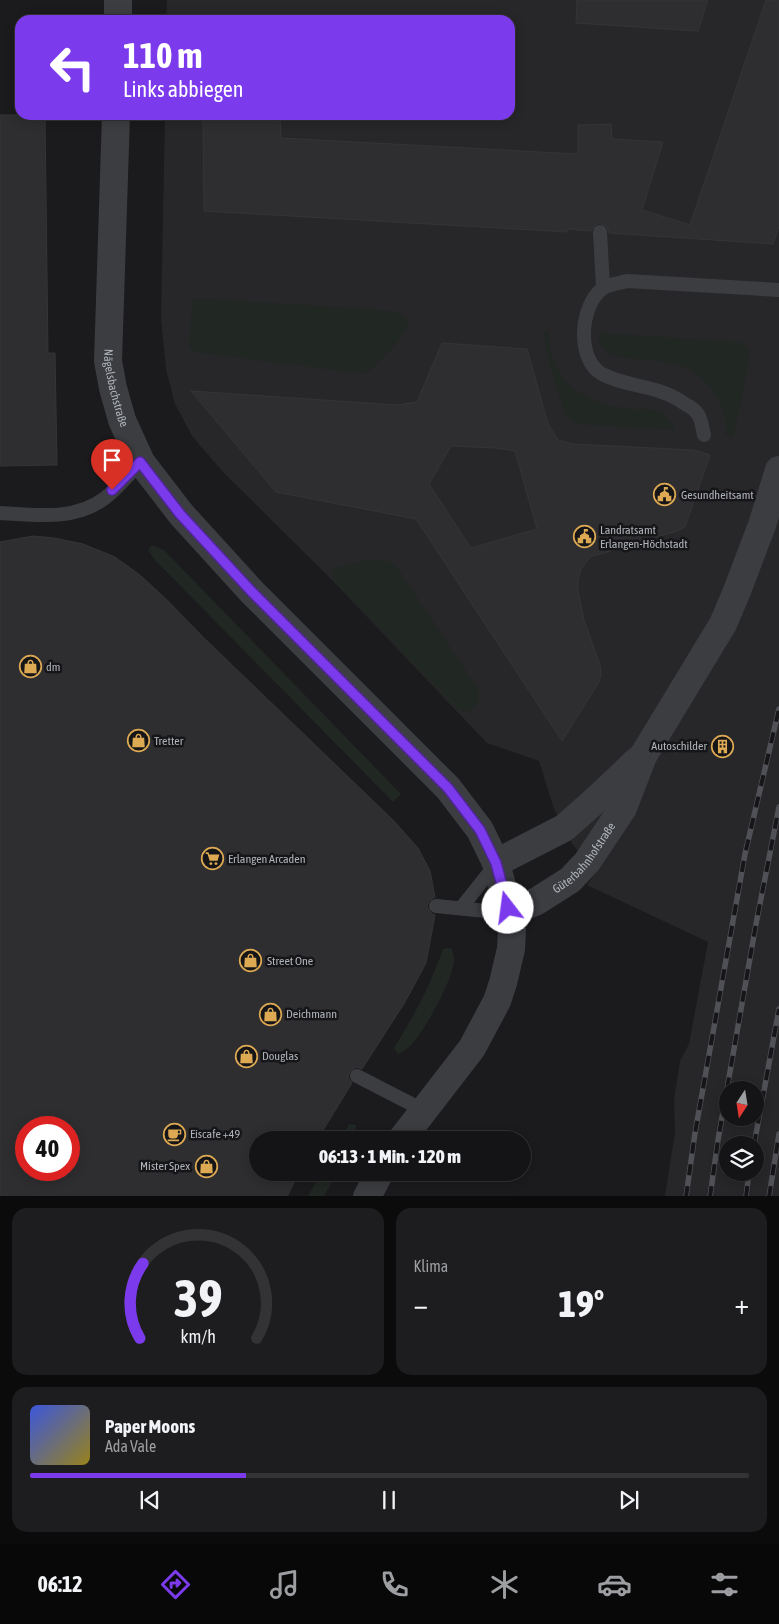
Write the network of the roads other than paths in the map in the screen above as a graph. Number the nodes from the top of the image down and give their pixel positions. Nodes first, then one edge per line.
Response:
1 (118, 0) edge
2 (118, 15) edge
3 (116, 120) edge
4 (600, 232) dead end
5 (603, 288) junction
6 (779, 290) edge
7 (704, 435) dead end
8 (140, 462) junction
9 (779, 470) edge
10 (0, 513) edge
11 (643, 756) junction
12 (496, 863) junction
13 (436, 906) dead end
14 (461, 908) junction
15 (508, 908) junction
16 (357, 1076) dead end
17 (423, 1110) junction
18 (408, 1131) edge
19 (375, 1181) edge
20 (367, 1196) edge

1 - 2 street
3 - 8 street, Nägelsbachstraße
4 - 5 lane
5 - 6 lane
5 - 7 lane
8 - 10 lane
8 - 12 street, Nägelsbachstraße
9 - 11 street, Güterbahnhofstraße
11 - 12 street, Güterbahnhofstraße
11 - 15 street, Güterbahnhofstraße
12 - 14 lane
12 - 15 street, Nägelsbachstraße
13 - 14 lane
14 - 15 lane
15 - 17 street
16 - 17 lane
17 - 18 street
19 - 20 street

